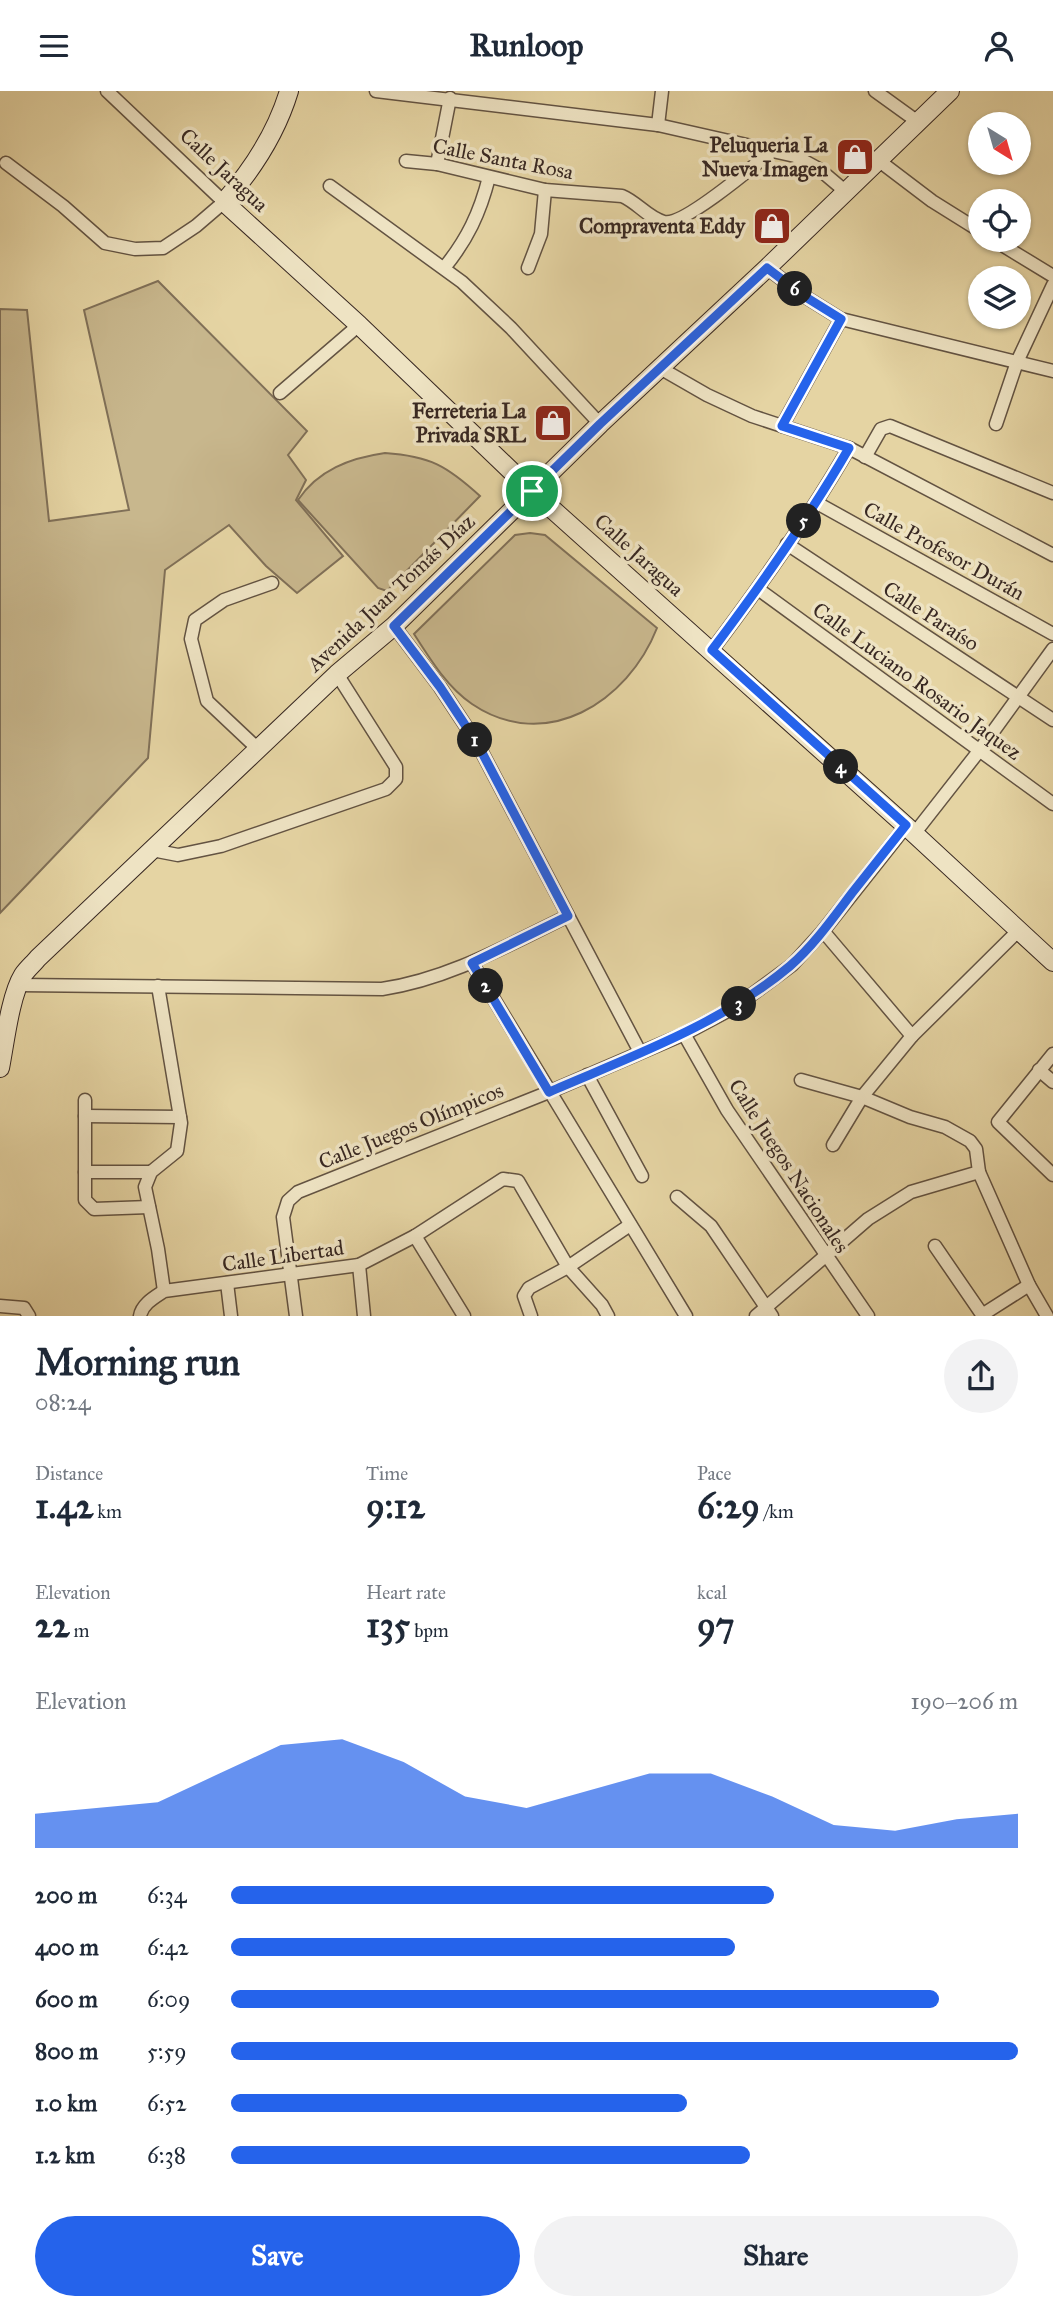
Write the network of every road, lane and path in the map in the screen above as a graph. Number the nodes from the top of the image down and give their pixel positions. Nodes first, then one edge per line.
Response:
1 (289, 91) edge
2 (376, 91) edge
3 (662, 91) edge
4 (877, 91) edge
5 (950, 91) edge
6 (109, 92) edge
7 (450, 98) junction
8 (918, 122) junction
9 (658, 125) junction
10 (772, 151) junction
11 (878, 160) junction
12 (406, 161) dead end
13 (6, 163) dead end
14 (438, 164) junction
15 (489, 177) junction
16 (330, 186) dead end
17 (545, 190) junction
18 (845, 191) junction
19 (224, 202) junction
20 (968, 224) edge
21 (1014, 252) edge
22 (444, 268) junction
23 (528, 268) dead end
24 (767, 268) junction
25 (1053, 276) edge
26 (1053, 285) edge
27 (841, 319) junction
28 (359, 325) junction
29 (1017, 362) junction
30 (660, 368) junction
31 (1053, 371) edge
32 (280, 393) dead end
33 (600, 424) junction
34 (996, 424) dead end
35 (782, 426) junction
36 (849, 448) junction
37 (865, 457) junction
38 (532, 491) junction
39 (1053, 493) edge
40 (817, 503) junction
41 (787, 544) junction
42 (1053, 555) edge
43 (272, 583) dead end
44 (758, 589) junction
45 (394, 626) junction
46 (1053, 633) edge
47 (1053, 649) edge
48 (712, 650) junction
49 (338, 674) junction
50 (1019, 696) junction
51 (1053, 720) edge
52 (259, 750) junction
53 (979, 751) junction
54 (1053, 804) edge
55 (910, 830) junction
56 (152, 850) junction
57 (568, 916) junction
58 (1018, 931) junction
59 (823, 932) junction
60 (1050, 953) edge
61 (472, 963) junction
62 (19, 985) junction
63 (158, 986) junction
64 (4, 1022) edge
65 (684, 1034) junction
66 (912, 1036) junction
67 (640, 1052) junction
68 (1053, 1054) edge
69 (0, 1068) edge
70 (1040, 1070) junction
71 (587, 1075) junction
72 (801, 1080) dead end
73 (1053, 1082) edge
74 (549, 1092) junction
75 (862, 1097) junction
76 (85, 1100) dead end
77 (85, 1116) junction
78 (180, 1117) junction
79 (833, 1145) dead end
80 (85, 1172) junction
81 (150, 1172) junction
82 (979, 1172) junction
83 (1053, 1175) edge
84 (642, 1176) dead end
85 (677, 1197) dead end
86 (149, 1207) junction
87 (630, 1225) junction
88 (415, 1236) junction
89 (935, 1246) dead end
90 (826, 1257) junction
91 (359, 1265) junction
92 (568, 1267) junction
93 (292, 1275) junction
94 (227, 1283) junction
95 (1028, 1285) junction
96 (164, 1291) junction
97 (0, 1306) edge
98 (765, 1313) edge
99 (29, 1316) edge
100 (140, 1316) edge
101 (231, 1316) edge
102 (296, 1316) edge
103 (364, 1316) edge
104 (464, 1316) edge
105 (531, 1316) edge
106 (608, 1316) edge
107 (686, 1316) edge
108 (868, 1316) edge
109 (1047, 1316) edge

1 - 19 street
2 - 7 street
3 - 9 street
4 - 8 street
5 - 8 street, Avenida Juan Tomás Díaz
6 - 19 street, Calle Jaragua
7 - 9 street
7 - 14 street
8 - 11 street, Avenida Juan Tomás Díaz
9 - 10 street
10 - 17 street, Calle Santa Rosa
10 - 18 street
11 - 18 street, Avenida Juan Tomás Díaz
11 - 20 street
12 - 14 street, Calle Santa Rosa
13 - 19 street
14 - 15 street, Calle Santa Rosa
15 - 17 street, Calle Santa Rosa
15 - 22 street
16 - 22 street
17 - 23 street
18 - 24 street, Avenida Juan Tomás Díaz
19 - 28 street, Calle Jaragua
21 - 25 street
22 - 33 street
24 - 27 street
24 - 30 street, Avenida Juan Tomás Díaz
26 - 29 street
27 - 29 street
27 - 35 street
28 - 32 street
28 - 38 street, Calle Jaragua
29 - 31 street
29 - 34 street
30 - 33 street, Avenida Juan Tomás Díaz
30 - 35 street
33 - 38 street, Avenida Juan Tomás Díaz
35 - 36 street
36 - 37 street
36 - 40 street
37 - 39 street
37 - 42 street
38 - 45 street, Avenida Juan Tomás Díaz
38 - 48 street, Calle Jaragua
40 - 41 street
40 - 46 street, Calle Profesor Durán
41 - 44 street
41 - 50 street, Calle Paraíso
43 - 52 street
44 - 48 street
44 - 53 street, Calle Luciano Rosario Jaquez
45 - 49 street, Avenida Juan Tomás Díaz
45 - 57 street
47 - 50 street, Calle Juegos Olímpicos
48 - 55 street, Calle Jaragua
49 - 52 street, Avenida Juan Tomás Díaz
49 - 56 street
50 - 51 street, Calle Paraíso
50 - 53 street, Calle Juegos Olímpicos
52 - 56 street, Avenida Juan Tomás Díaz
53 - 54 street, Calle Luciano Rosario Jaquez
53 - 55 street, Calle Juegos Olímpicos
55 - 58 street, Calle Jaragua
55 - 59 street, Calle Juegos Olímpicos
56 - 62 street, Avenida Juan Tomás Díaz
57 - 61 street
57 - 67 street
58 - 60 street, Calle Jaragua
58 - 66 street
59 - 65 street, Calle Juegos Olímpicos
59 - 66 street
61 - 63 street
61 - 74 street
62 - 63 street
62 - 64 street, Avenida Juan Tomás Díaz
63 - 78 street
64 - 69 street, Avenida Juan Tomás Díaz
65 - 67 street, Calle Juegos Olímpicos
65 - 90 street, Calle Juegos Nacionales
66 - 75 street
67 - 71 street, Calle Juegos Olímpicos
68 - 70 street
70 - 73 street
70 - 83 street
71 - 74 street, Calle Juegos Olímpicos
71 - 84 street
72 - 75 street
74 - 87 street
74 - 93 street, Calle Juegos Olímpicos
75 - 79 street
75 - 82 street
76 - 77 street
77 - 78 street
77 - 80 street
78 - 81 street
80 - 81 street
80 - 86 street
81 - 86 street
82 - 90 street
82 - 95 street
85 - 98 street
86 - 96 street
87 - 92 street
87 - 107 street
88 - 91 street, Calle Libertad
88 - 92 street, Calle Libertad
88 - 104 street
89 - 95 street
90 - 98 street
90 - 108 street, Calle Juegos Nacionales
91 - 93 street, Calle Libertad
91 - 103 street
92 - 105 street
92 - 106 street
93 - 94 street, Calle Libertad
93 - 102 street, Calle Juegos Olímpicos
94 - 96 street, Calle Libertad
94 - 101 street
95 - 109 street
96 - 100 street
97 - 99 street

